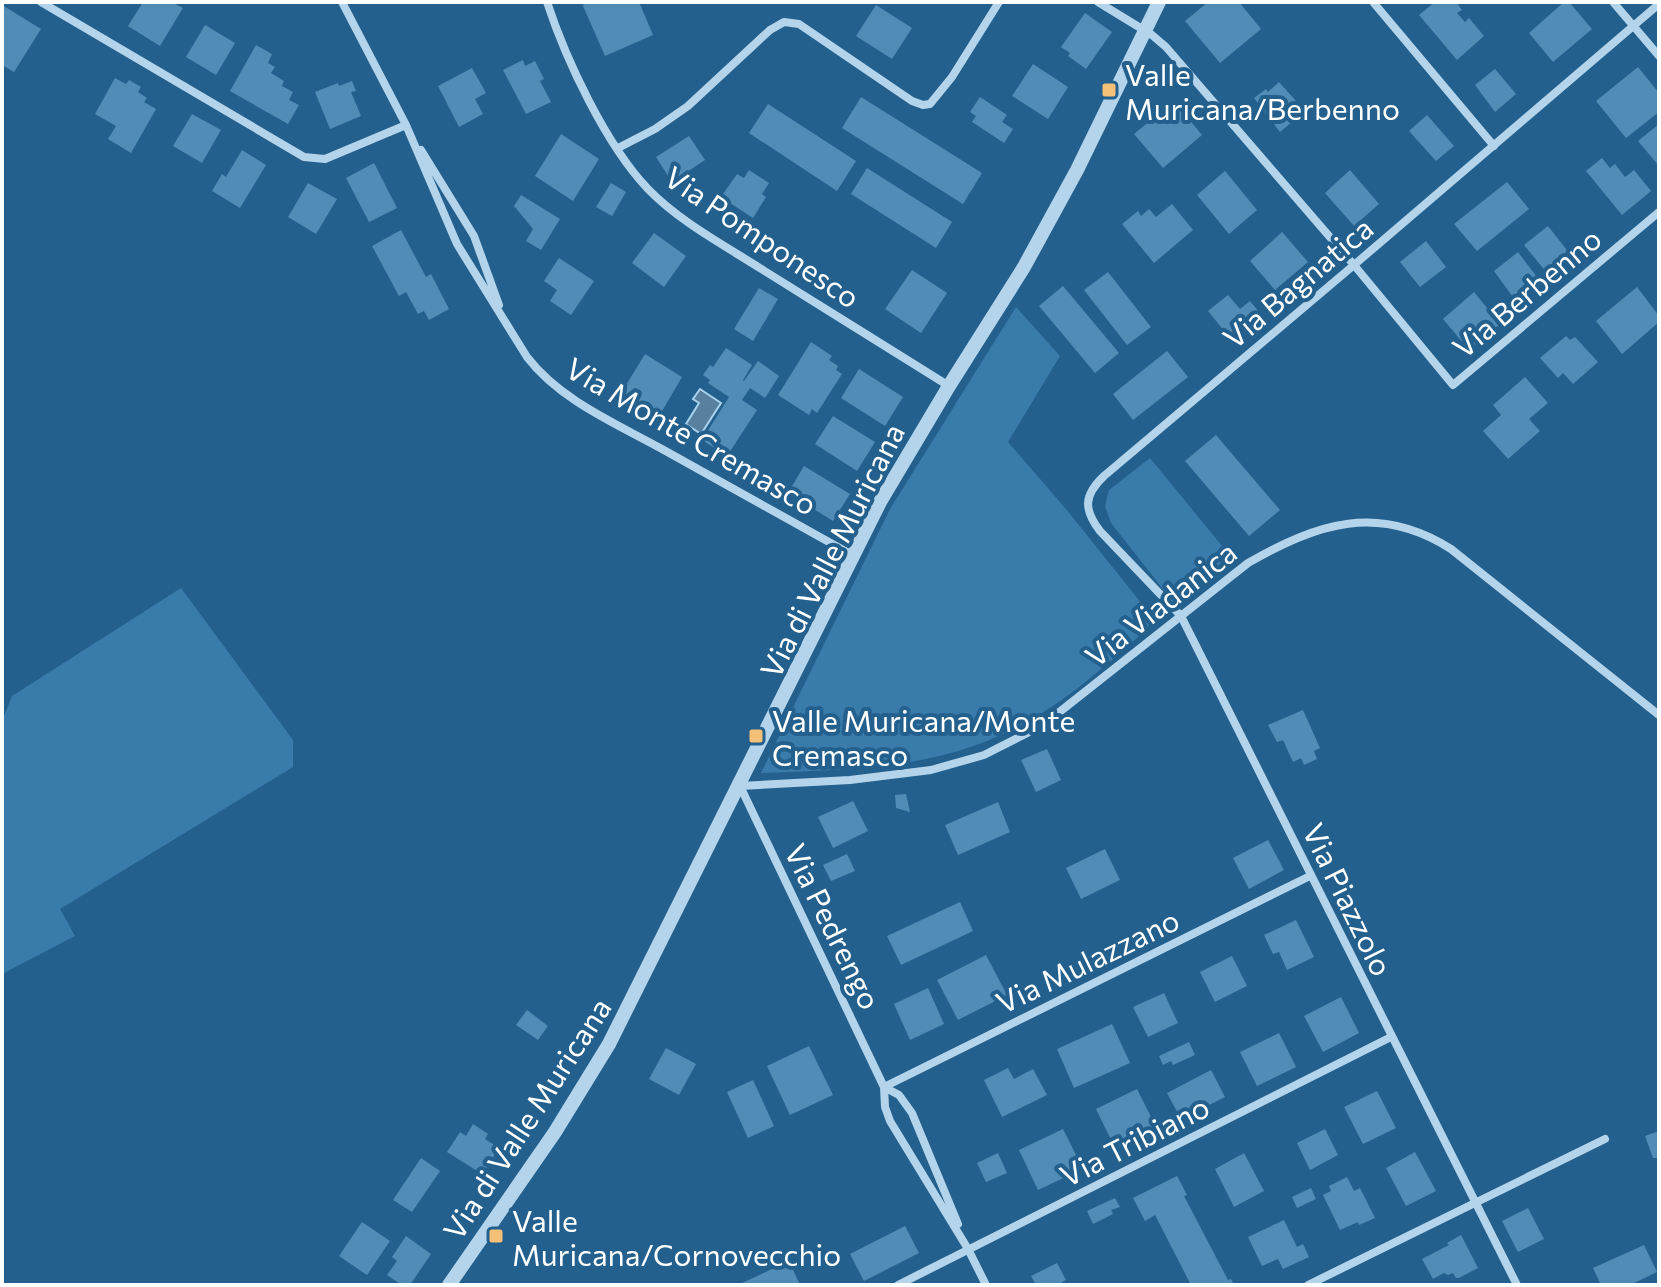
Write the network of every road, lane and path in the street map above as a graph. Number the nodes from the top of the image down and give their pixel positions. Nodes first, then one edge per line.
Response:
1 (41, 2) edge
2 (342, 2) edge
3 (547, 2) edge
4 (999, 2) edge
5 (1098, 2) edge
6 (1159, 2) edge
7 (1373, 2) edge
8 (1613, 2) edge
9 (1659, 4) edge
10 (1634, 26) junction
11 (1145, 31) junction
12 (1659, 56) edge
13 (406, 125) junction
14 (1494, 146) junction
15 (618, 148) junction
16 (1659, 212) edge
17 (1354, 265) junction
18 (502, 317) junction
19 (949, 386) junction
20 (854, 556) junction
21 (1181, 616) junction
22 (1659, 715) edge
23 (740, 786) junction
24 (1310, 876) junction
25 (1391, 1037) junction
26 (884, 1087) junction
27 (1605, 1139) dead end
28 (1475, 1204) junction
29 (968, 1249) junction
30 (462, 1278) edge
31 (449, 1285) edge
32 (898, 1285) edge
33 (986, 1285) edge
34 (1308, 1285) edge
35 (1517, 1285) edge

1 - 13 street
2 - 13 street, Via Monte Cremasco
3 - 15 street, Via Pomponesco
4 - 15 street
5 - 11 street
6 - 11 street, Via di Valle Muricana
7 - 14 street
8 - 10 street
9 - 10 street, Via Bagnatica
10 - 12 street
10 - 14 street, Via Bagnatica
11 - 17 street, Via Berbenno
11 - 19 street, Via di Valle Muricana
13 - 18 street, Via Monte Cremasco
13 - 18 street
14 - 17 street, Via Bagnatica
15 - 19 street, Via Pomponesco
16 - 17 street, Via Berbenno
17 - 21 street, Via Bagnatica
18 - 20 street, Via Monte Cremasco
19 - 20 street, Via di Valle Muricana
20 - 23 street, Via di Valle Muricana
21 - 22 street, Via Viadanica
21 - 23 street, Via Viadanica
21 - 24 street, Via Piazzolo
23 - 26 street, Via Pedrengo
23 - 30 street, Via di Valle Muricana
24 - 25 street, Via Piazzolo
24 - 26 street, Via Mulazzano
25 - 28 street, Via Piazzolo
25 - 29 street, Via Tribiano
26 - 29 street, Via Pedrengo
26 - 29 street, Via Pedrengo
27 - 28 street
28 - 34 street
28 - 35 street, Via Piazzolo
29 - 32 street, Via Tribiano
29 - 33 street, Via Pedrengo
30 - 31 street, Via di Valle Muricana

